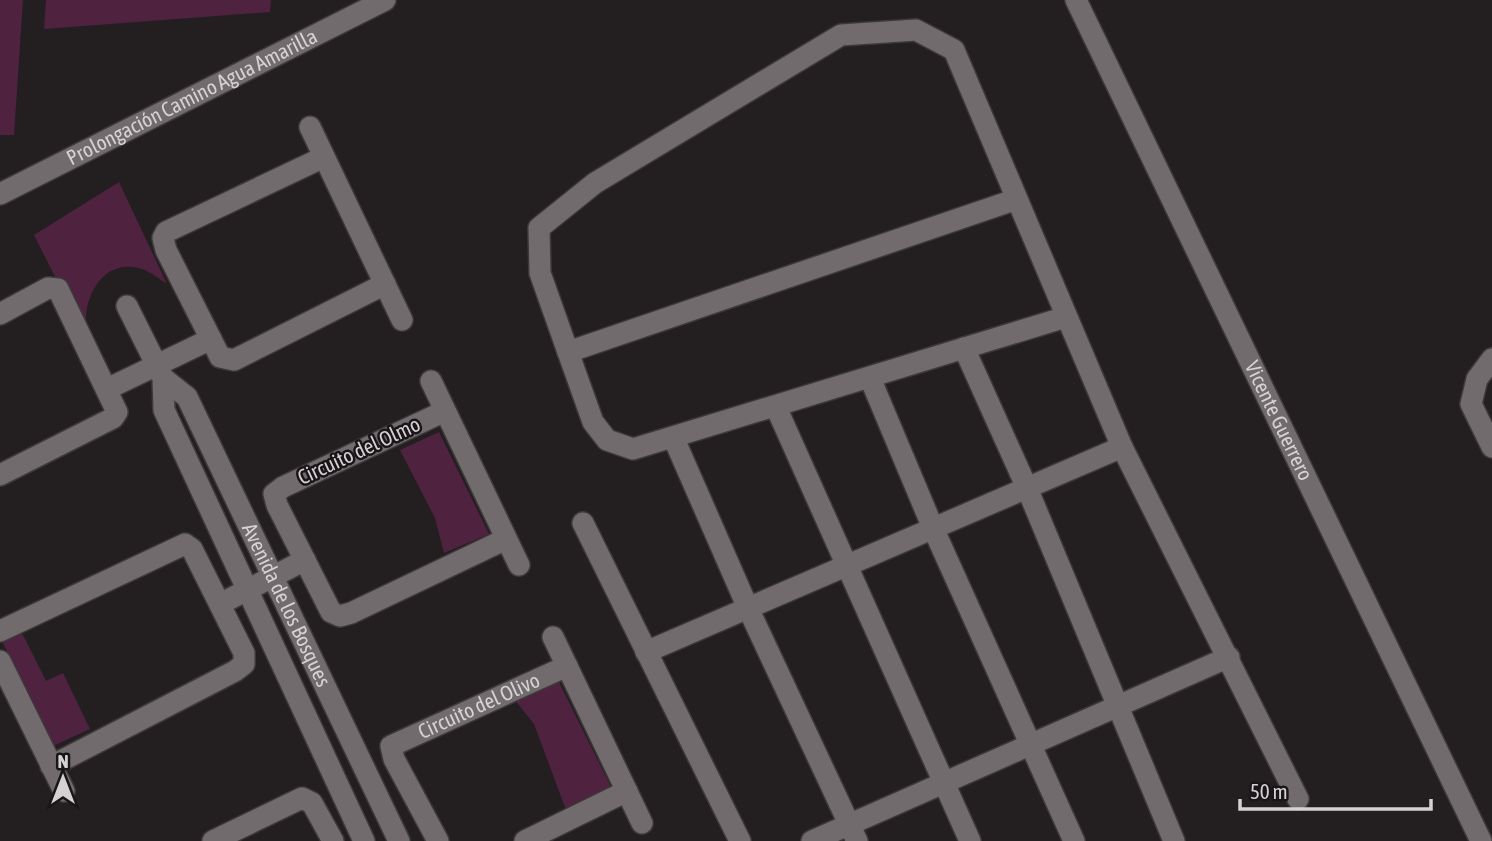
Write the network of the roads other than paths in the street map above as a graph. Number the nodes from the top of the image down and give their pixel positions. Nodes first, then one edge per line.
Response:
1 (385, 0) edge
2 (1076, 0) edge
3 (310, 127) dead end
4 (324, 157) junction
5 (0, 194) edge
6 (1017, 199) junction
7 (385, 284) junction
8 (127, 306) dead end
9 (0, 314) edge
10 (1066, 317) junction
11 (402, 320) dead end
12 (211, 339) junction
13 (964, 348) junction
14 (568, 352) junction
15 (1492, 359) edge
16 (160, 372) junction
17 (870, 378) junction
18 (431, 381) dead end
19 (107, 389) junction
20 (776, 407) junction
21 (445, 411) junction
22 (674, 439) junction
23 (1122, 447) junction
24 (1492, 447) edge
25 (0, 475) edge
26 (1027, 488) junction
27 (583, 523) dead end
28 (933, 528) junction
29 (506, 539) junction
30 (305, 560) junction
31 (519, 565) dead end
32 (849, 565) junction
33 (272, 577) junction
34 (249, 589) junction
35 (220, 604) junction
36 (748, 608) junction
37 (0, 631) edge
38 (553, 637) dead end
39 (646, 652) junction
40 (1229, 657) junction
41 (0, 661) edge
42 (567, 666) junction
43 (1116, 707) junction
44 (1031, 744) junction
45 (51, 766) junction
46 (944, 783) junction
47 (64, 791) dead end
48 (627, 791) junction
49 (1298, 799) dead end
50 (423, 814) junction
51 (642, 823) dead end
52 (853, 833) edge
53 (396, 835) edge
54 (213, 841) edge
55 (333, 841) edge
56 (366, 841) edge
57 (438, 841) edge
58 (525, 841) edge
59 (740, 841) edge
60 (812, 841) edge
61 (970, 841) edge
62 (1074, 841) edge
63 (1174, 841) edge
64 (1481, 841) edge

1 - 5 street, Prolongación Camino Agua Amarilla
2 - 64 street, Vicente Guerrero
3 - 4 street
4 - 7 street
4 - 12 street
6 - 10 street
6 - 14 street
6 - 14 street
7 - 11 street
7 - 12 street
8 - 16 street, Avenida de los Bosques
9 - 19 street
10 - 13 street
10 - 23 street
12 - 16 street
13 - 17 street
13 - 26 street
14 - 22 street
15 - 24 street
16 - 19 street
16 - 33 street, Avenida de los Bosques
16 - 34 street, Avenida de los Bosques
17 - 20 street
17 - 28 street
18 - 21 street, Circuito del Olmo
19 - 25 street
20 - 22 street
20 - 32 street
21 - 29 street, Circuito del Olmo
21 - 30 street, Circuito del Olmo
22 - 36 street
23 - 26 street
23 - 40 street
26 - 28 street
26 - 43 street
27 - 39 street
28 - 32 street
28 - 44 street
29 - 30 street
29 - 31 street, Circuito del Olmo
30 - 33 street
32 - 36 street
32 - 46 street
33 - 34 street
33 - 53 street, Avenida de los Bosques
34 - 35 street
34 - 56 street, Avenida de los Bosques
35 - 37 street
35 - 45 street
36 - 39 street
36 - 52 street
38 - 42 street
39 - 59 street
40 - 43 street
40 - 49 street
41 - 45 street
42 - 48 street
42 - 50 street, Circuito del Olivo
43 - 44 street
43 - 63 street
44 - 46 street
44 - 62 street
45 - 47 street
46 - 52 street
46 - 61 street
48 - 51 street
48 - 58 street
50 - 53 street
50 - 57 street
52 - 60 street
53 - 56 street
54 - 55 street

